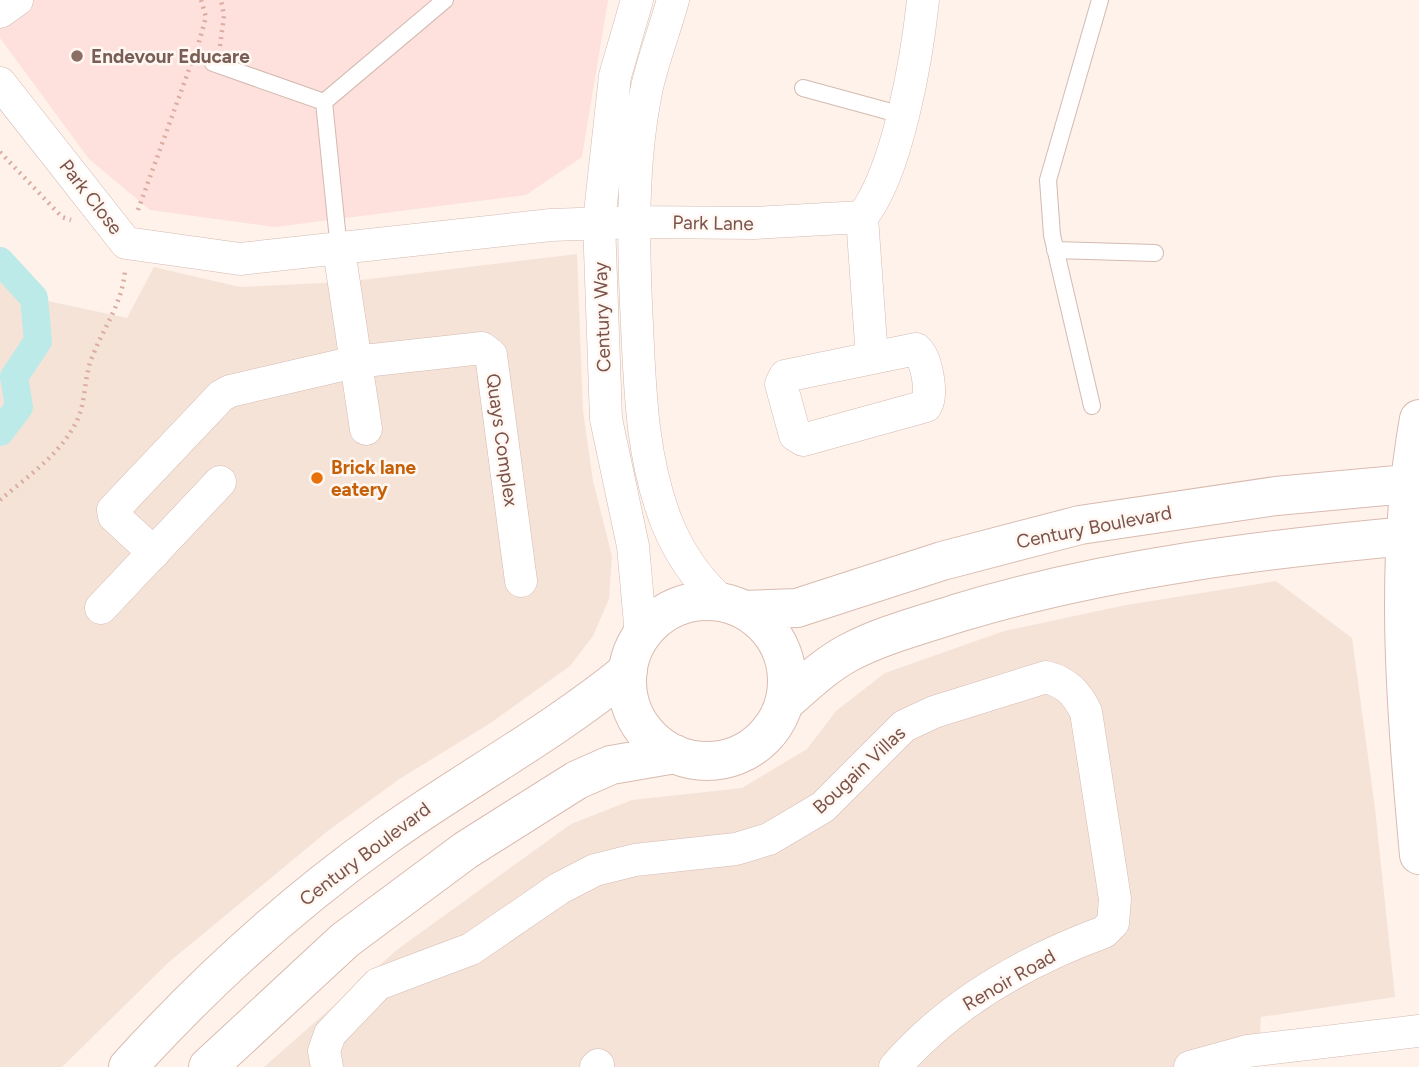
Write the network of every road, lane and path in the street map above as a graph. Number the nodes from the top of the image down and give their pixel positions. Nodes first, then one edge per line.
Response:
1 (17, 0) edge
2 (201, 0) edge
3 (221, 0) edge
4 (444, 0) edge
5 (637, 0) edge
6 (673, 0) edge
7 (923, 0) edge
8 (1100, 0) edge
9 (0, 12) edge
10 (214, 63) joint
11 (0, 83) edge
12 (803, 88) dead end
13 (324, 102) junction
14 (902, 115) junction
15 (862, 217) junction
16 (599, 222) junction
17 (634, 222) junction
18 (126, 243) junction
19 (339, 250) junction
20 (1055, 250) junction
21 (1155, 253) dead end
22 (872, 358) dead end
23 (355, 362) junction
24 (1092, 406) dead end
25 (1419, 419) edge
26 (366, 429) dead end
27 (220, 482) dead end
28 (1414, 483) edge
29 (0, 500) edge
30 (1412, 536) edge
31 (155, 553) junction
32 (521, 581) dead end
33 (732, 606) junction
34 (101, 608) dead end
35 (641, 635) junction
36 (628, 671) junction
37 (785, 702) junction
38 (675, 754) junction
39 (1419, 855) edge
40 (1115, 899) joint
41 (1419, 1031) edge
42 (325, 1059) edge
43 (1248, 1059) edge
44 (128, 1067) edge
45 (208, 1067) edge
46 (895, 1067) edge
47 (1190, 1067) edge

1 - 9 street
2 - 18 path
3 - 10 path
4 - 13 lane
5 - 16 street, Century Way
6 - 17 street, Century Way
7 - 14 street
8 - 20 lane
10 - 13 lane
11 - 18 street, Park Close
12 - 14 lane
13 - 19 lane
14 - 15 street
15 - 17 street, Park Lane
15 - 22 street
16 - 17 street, Park Lane
16 - 19 street, Park Lane
16 - 35 street, Century Way
17 - 33 street, Century Way
18 - 19 street, Park Close
18 - 29 path
19 - 23 street
20 - 21 lane
20 - 24 lane
23 - 26 street
23 - 31 street
23 - 32 street, Quays Complex
25 - 28 main road
27 - 31 street
28 - 30 main road
28 - 33 main road, Century Boulevard
30 - 37 main road
30 - 39 main road
31 - 34 street
33 - 35 main road
33 - 37 main road
35 - 36 main road
36 - 38 main road
36 - 44 main road, Century Boulevard
37 - 38 main road
38 - 45 main road
40 - 42 street, Bougain Villas
40 - 46 street, Renoir Road
41 - 43 street
43 - 47 street

